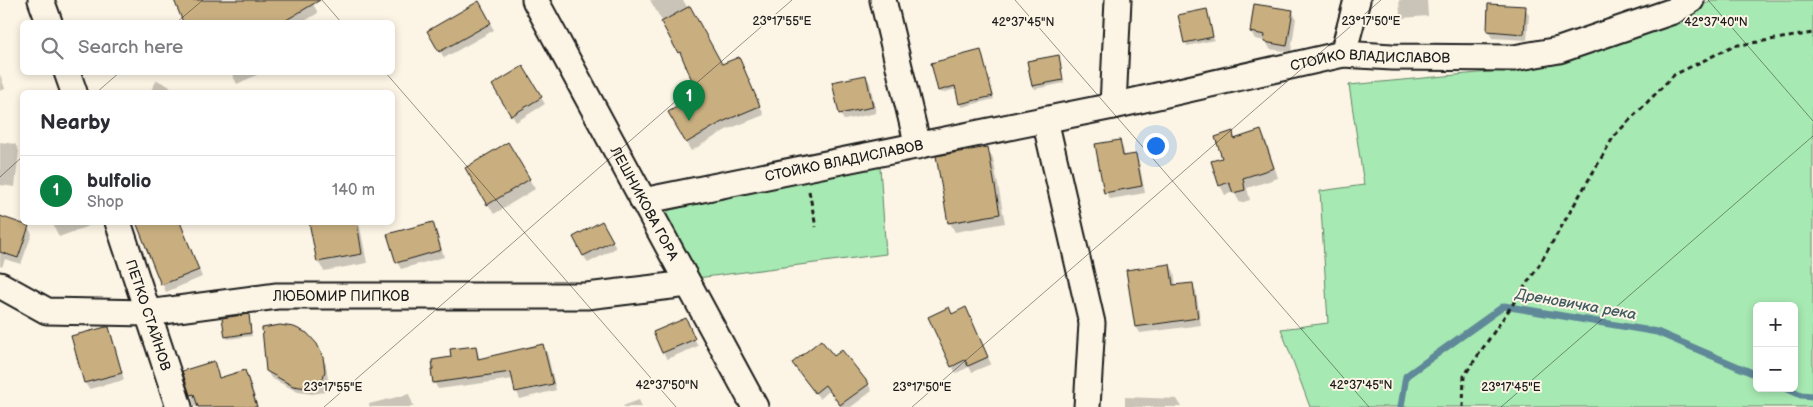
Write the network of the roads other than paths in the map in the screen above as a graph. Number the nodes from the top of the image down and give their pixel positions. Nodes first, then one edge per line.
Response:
1 (41, 0) edge
2 (535, 0) edge
3 (883, 0) edge
4 (1118, 0) edge
5 (1358, 0) edge
6 (1691, 0) edge
7 (48, 20) edge
8 (1344, 54) junction
9 (68, 75) edge
10 (73, 90) edge
11 (1113, 106) junction
12 (1045, 120) junction
13 (918, 146) junction
14 (643, 201) junction
15 (119, 225) edge
16 (688, 284) junction
17 (0, 285) edge
18 (148, 313) junction
19 (179, 407) edge
20 (755, 407) edge
21 (1087, 407) edge

1 - 7 street
2 - 14 street, ЛЕШНИКОВА ГОРА
3 - 13 street
4 - 11 street
5 - 8 street
6 - 8 street, СТОЙКО ВЛАДИСЛАВОВ
8 - 11 street, СТОЙКО ВЛАДИСЛАВОВ
9 - 10 street
11 - 12 street, СТОЙКО ВЛАДИСЛАВОВ
12 - 13 street, СТОЙКО ВЛАДИСЛАВОВ
12 - 21 street
13 - 14 street, СТОЙКО ВЛАДИСЛАВОВ
14 - 16 street, ЛЕШНИКОВА ГОРА
15 - 18 street, ПЕТКО СТАЙНОВ
16 - 18 street, ЛЮБОМИР ПИПКОВ
16 - 20 street, ЛЕШНИКОВА ГОРА
17 - 18 street, ЛЮБОМИР ПИПКОВ
18 - 19 street, ПЕТКО СТАЙНОВ

